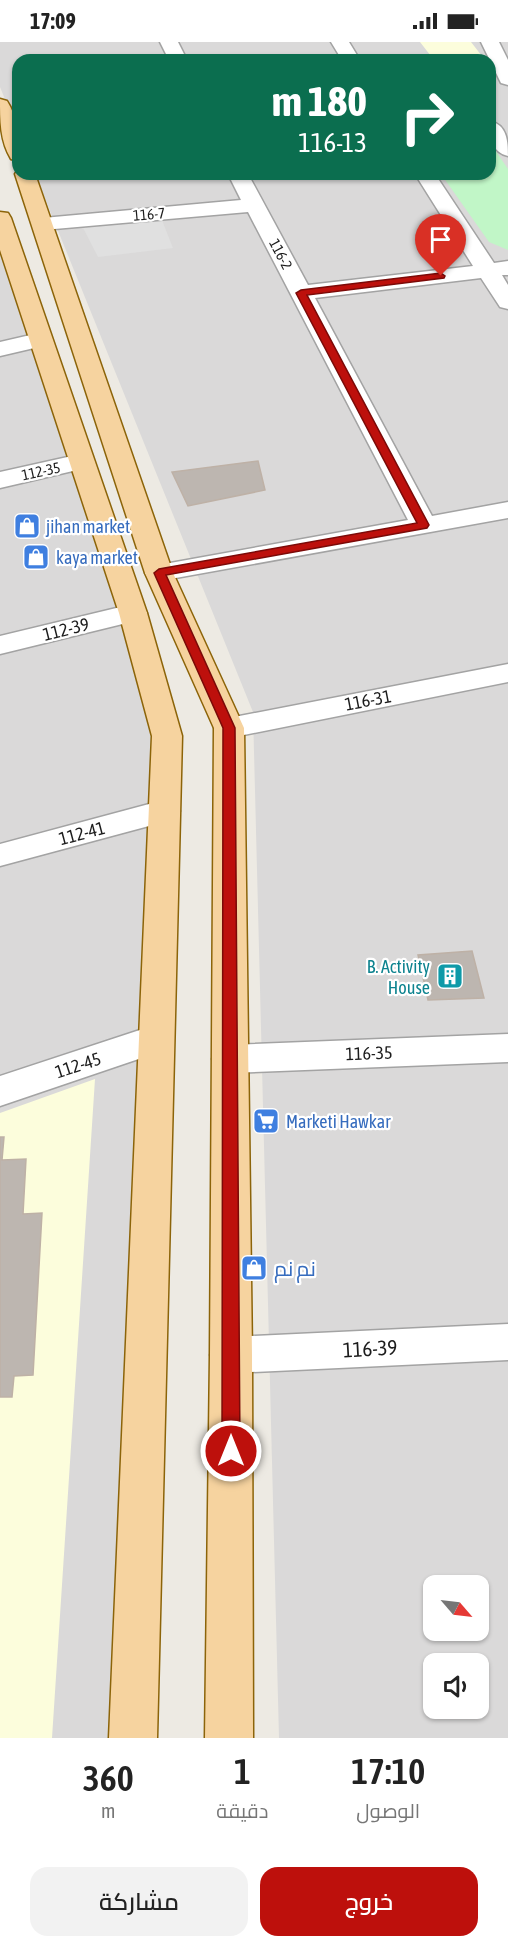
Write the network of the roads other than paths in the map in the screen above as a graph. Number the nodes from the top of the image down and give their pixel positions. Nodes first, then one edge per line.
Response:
1 (496, 56) edge
2 (508, 79) edge
3 (0, 105) edge
4 (496, 135) edge
5 (12, 138) edge
6 (508, 150) edge
7 (27, 180) edge
8 (241, 180) edge
9 (430, 180) edge
10 (255, 205) junction
11 (0, 218) edge
12 (43, 224) junction
13 (498, 269) edge
14 (301, 293) junction
15 (508, 302) edge
16 (39, 340) junction
17 (0, 349) edge
18 (81, 462) junction
19 (0, 480) edge
20 (508, 510) edge
21 (424, 525) junction
22 (159, 573) junction
23 (133, 613) junction
24 (0, 645) edge
25 (507, 680) edge
26 (229, 728) junction
27 (164, 811) junction
28 (0, 855) edge
29 (155, 1039) junction
30 (508, 1048) edge
31 (230, 1059) junction
32 (0, 1091) edge
33 (508, 1341) edge
34 (231, 1355) junction
35 (133, 1738) edge
36 (229, 1738) edge

1 - 2 street
3 - 5 main road
4 - 6 street
7 - 12 main road
8 - 10 street, 116-2
9 - 13 street
10 - 12 street, 116-7
10 - 14 street, 116-2
11 - 16 main road
12 - 22 main road
13 - 14 street
13 - 15 street
14 - 21 street, 116-2
16 - 17 street
16 - 18 main road
18 - 19 street, 112-35
18 - 23 main road
20 - 21 street
21 - 22 street
22 - 26 main road
23 - 24 street, 112-39
23 - 27 main road
25 - 26 street, 116-31
26 - 31 main road
27 - 28 street, 112-41
27 - 29 main road
29 - 32 street, 112-45
29 - 35 main road
30 - 31 street, 116-35
31 - 34 main road
33 - 34 street, 116-39
34 - 36 main road

